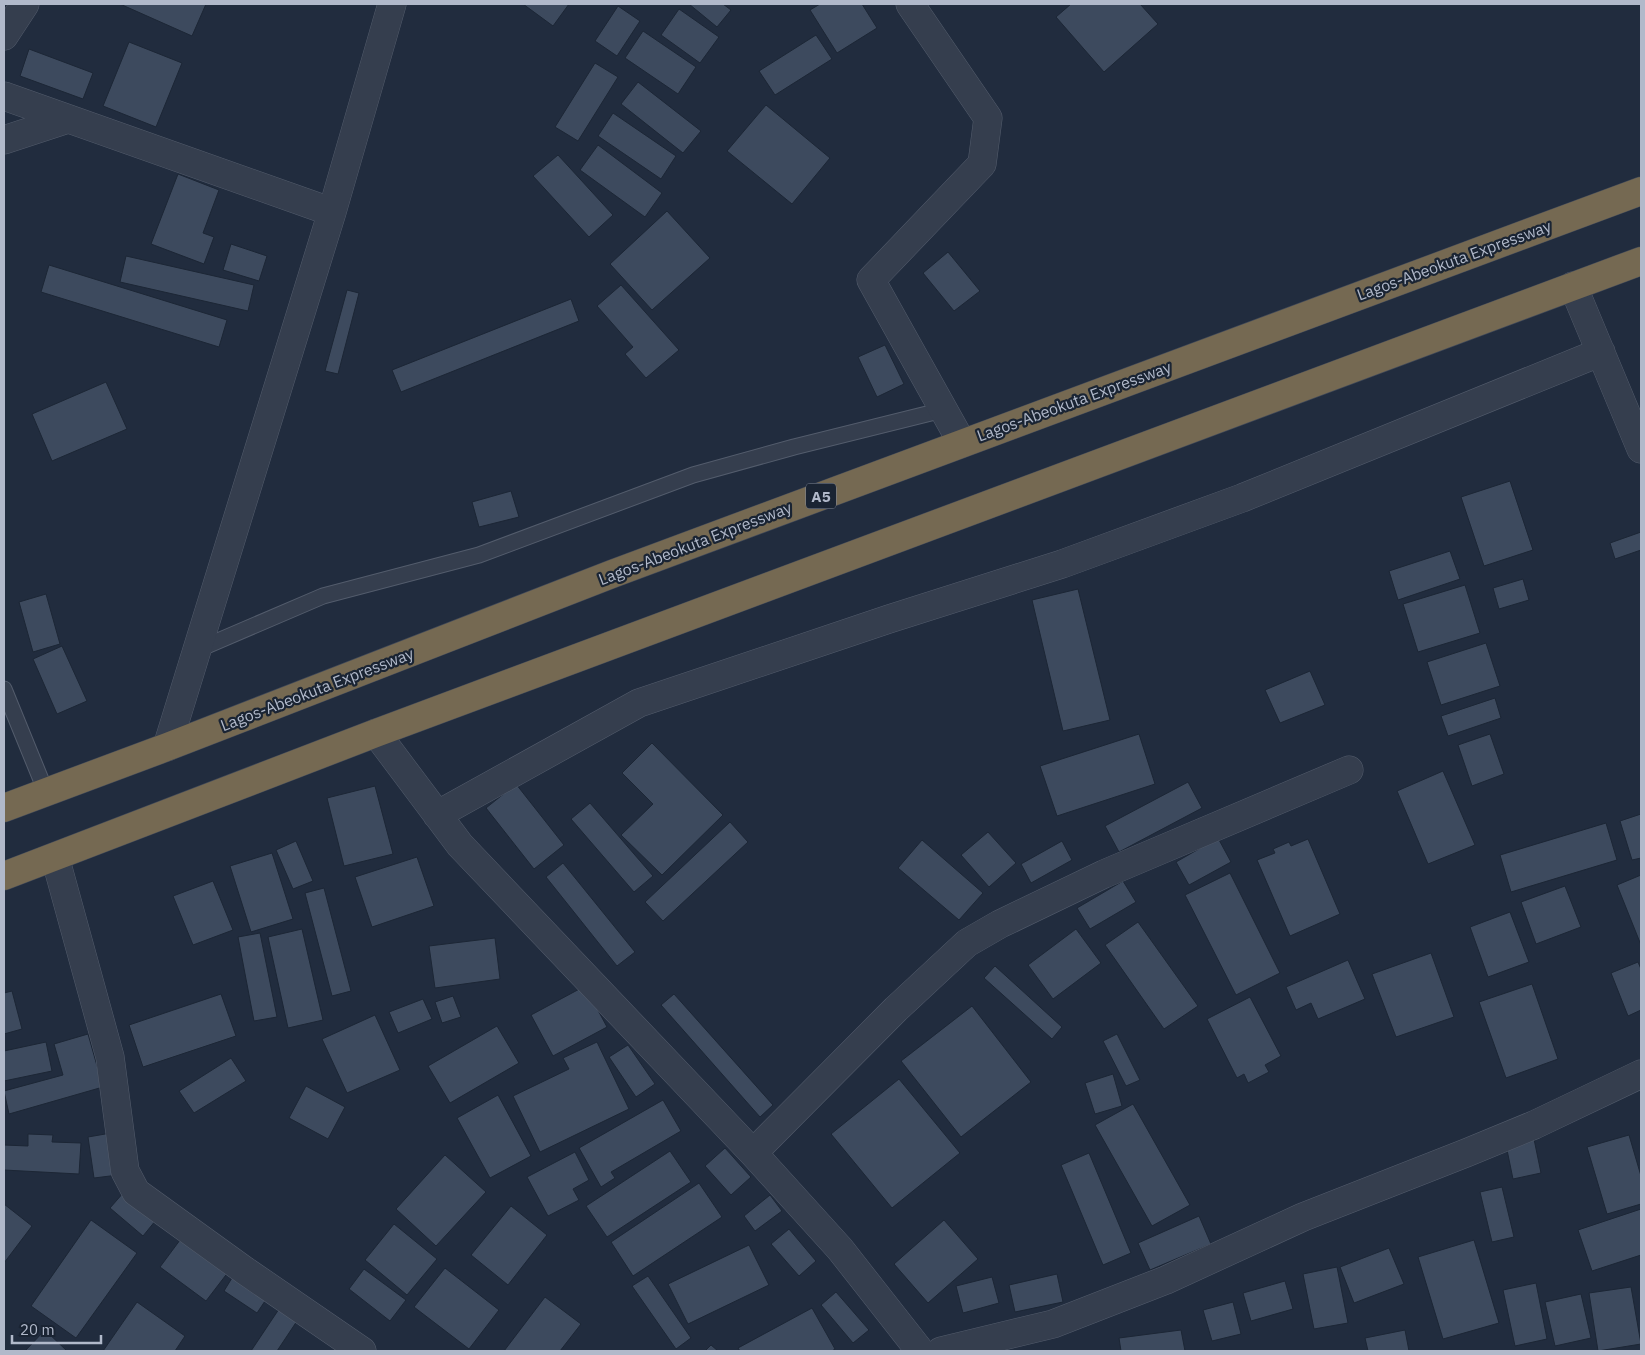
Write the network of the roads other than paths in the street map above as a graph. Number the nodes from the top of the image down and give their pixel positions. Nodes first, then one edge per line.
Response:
1 (25, 4) edge
2 (392, 4) edge
3 (910, 4) edge
4 (4, 36) edge
5 (4, 96) edge
6 (68, 119) junction
7 (4, 140) edge
8 (1641, 191) edge
9 (332, 212) junction
10 (1641, 261) edge
11 (1573, 286) junction
12 (1601, 352) junction
13 (943, 410) junction
14 (962, 443) junction
15 (1641, 449) edge
16 (197, 650) junction
17 (4, 689) edge
18 (376, 733) junction
19 (167, 747) junction
20 (1349, 770) dead end
21 (46, 792) junction
22 (4, 808) edge
23 (438, 815) junction
24 (55, 857) junction
25 (4, 876) edge
26 (1641, 1074) edge
27 (753, 1154) junction
28 (362, 1351) edge
29 (920, 1351) edge
30 (941, 1351) edge

1 - 4 street
2 - 9 street
3 - 13 street
5 - 6 street
6 - 7 street
6 - 9 street
8 - 14 highway, Lagos-Abeokuta Expressway / A5
9 - 16 street
10 - 11 highway
11 - 12 street
11 - 18 highway
12 - 15 street
12 - 23 street
13 - 14 street
13 - 16 lane
14 - 19 highway, Lagos-Abeokuta Expressway / A5
16 - 19 street
17 - 21 lane
18 - 23 street
18 - 24 highway
19 - 21 highway, Lagos-Abeokuta Expressway / A5
20 - 27 street
21 - 22 highway, Lagos-Abeokuta Expressway / A5
23 - 27 street
24 - 25 highway
24 - 28 street
26 - 30 street
27 - 29 street

